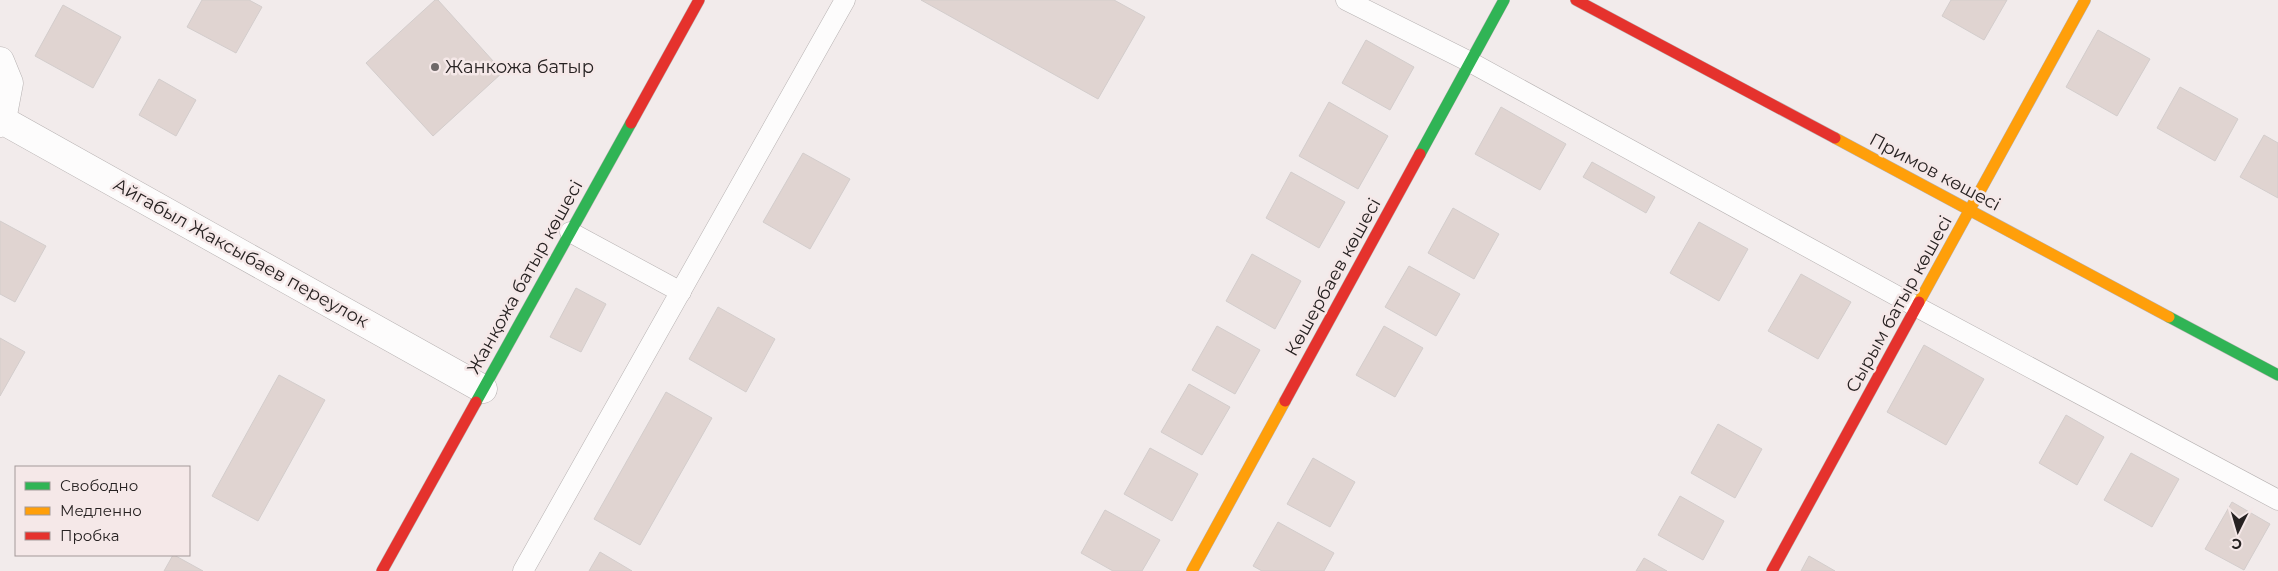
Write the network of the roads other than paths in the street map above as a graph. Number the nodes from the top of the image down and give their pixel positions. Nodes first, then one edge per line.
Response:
1 (699, 0) edge
2 (845, 0) edge
3 (1346, 0) edge
4 (1504, 0) edge
5 (1576, 0) edge
6 (2084, 0) edge
7 (0, 61) edge
8 (1470, 62) junction
9 (1, 122) edge
10 (1970, 210) junction
11 (570, 232) junction
12 (681, 292) junction
13 (1917, 307) junction
14 (2278, 375) edge
15 (483, 389) junction
16 (2278, 500) edge
17 (382, 571) edge
18 (523, 571) edge
19 (1192, 571) edge
20 (1772, 571) edge

1 - 11 street, Жанқожа батыр көшесі
2 - 12 lane
3 - 8 lane
4 - 8 street, Көшербаев көшесі
5 - 10 street, Примов көшесі
6 - 10 street, Сырым батыр көшесі
7 - 9 street
8 - 13 lane
8 - 19 street, Көшербаев көшесі
9 - 15 street, Айгабыл Жаксыбаев переулок
10 - 13 street, Сырым батыр көшесі
10 - 14 street, Примов көшесі
11 - 12 lane
11 - 15 street, Жанқожа батыр көшесі
12 - 18 lane
13 - 16 lane
13 - 20 street, Сырым батыр көшесі
15 - 17 street, Жанқожа батыр көшесі

